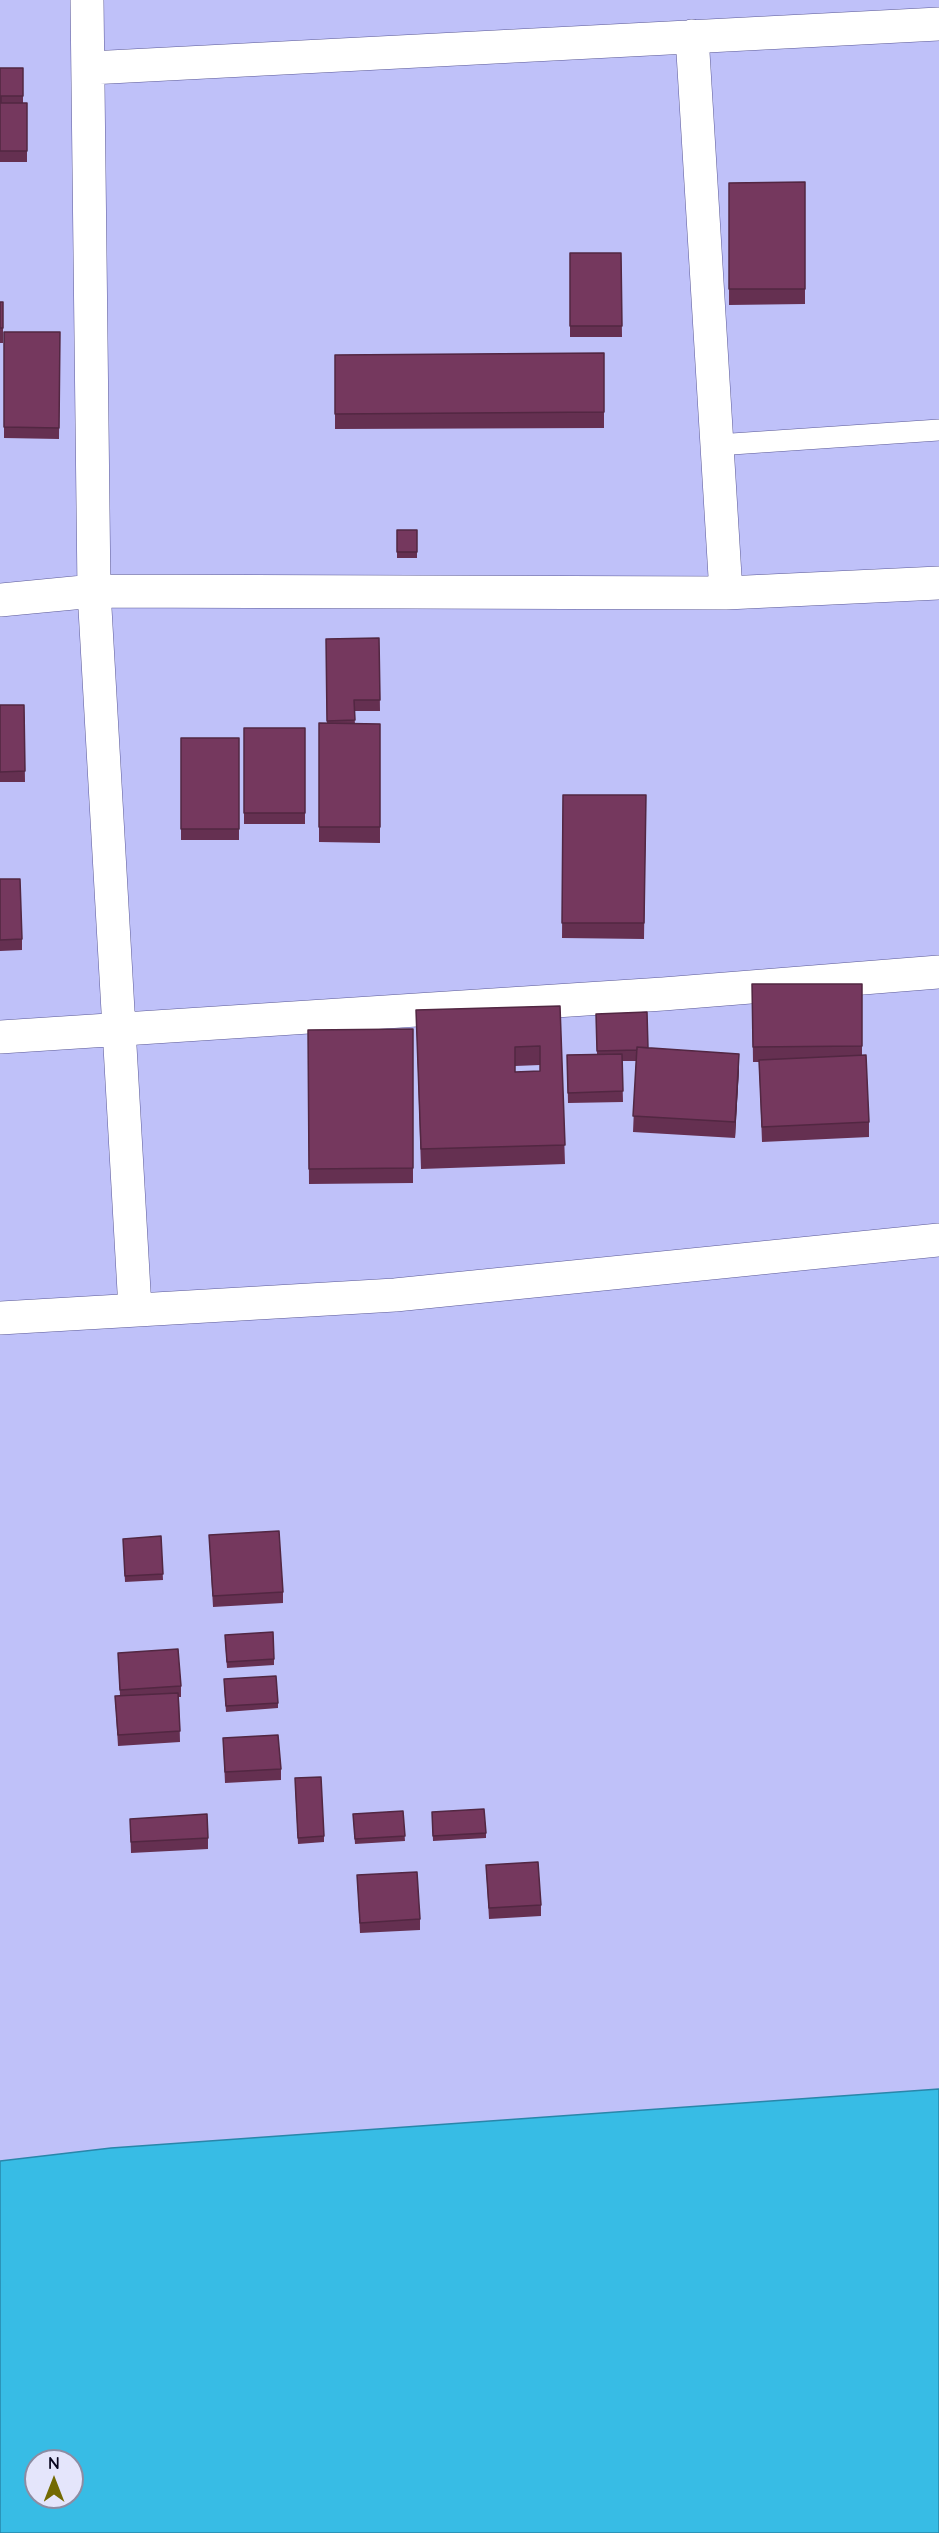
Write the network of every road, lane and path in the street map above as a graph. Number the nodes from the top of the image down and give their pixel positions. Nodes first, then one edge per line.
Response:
1 (87, 0) edge
2 (939, 24) edge
3 (692, 36) junction
4 (90, 68) junction
5 (939, 430) edge
6 (717, 445) junction
7 (939, 583) edge
8 (94, 591) junction
9 (726, 593) junction
10 (0, 600) edge
11 (939, 972) edge
12 (119, 1028) junction
13 (0, 1037) edge
14 (939, 1240) edge
15 (135, 1310) junction
16 (0, 1318) edge

1 - 4 street
2 - 3 street
3 - 4 street
3 - 6 street
4 - 8 street
5 - 6 lane
6 - 9 street
7 - 9 street
8 - 9 street
8 - 10 street
8 - 12 street
11 - 12 street
12 - 13 street
12 - 15 street
14 - 15 street
15 - 16 street

